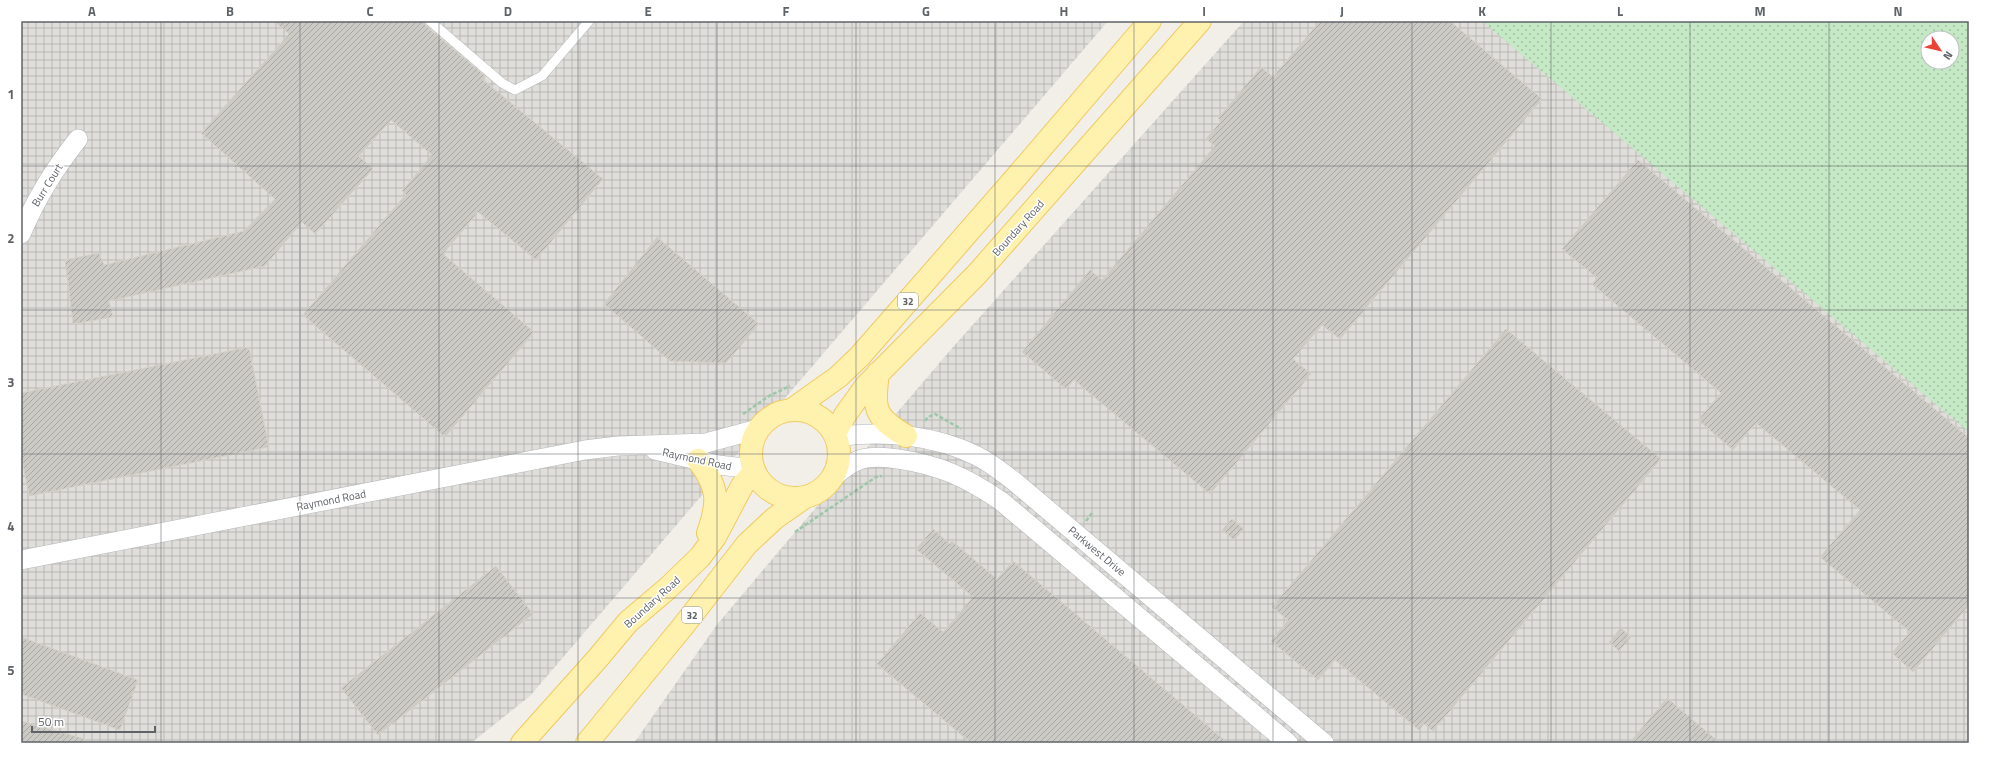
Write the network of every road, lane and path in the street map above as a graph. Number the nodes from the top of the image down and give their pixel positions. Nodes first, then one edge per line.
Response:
1 (430, 21) edge
2 (589, 21) edge
3 (1150, 21) edge
4 (1200, 21) edge
5 (78, 139) dead end
6 (21, 234) edge
7 (878, 373) junction
8 (796, 384) dead end
9 (793, 409) junction
10 (739, 417) dead end
11 (758, 429) junction
12 (835, 435) junction
13 (906, 436) junction
14 (642, 446) junction
15 (698, 460) junction
16 (753, 470) junction
17 (831, 479) junction
18 (805, 497) junction
19 (700, 557) junction
20 (21, 560) edge
21 (1197, 636) junction
22 (1182, 654) junction
23 (522, 743) edge
24 (587, 743) edge
25 (1288, 743) edge
26 (1324, 743) edge

1 - 2 lane
3 - 9 main road, 32
4 - 7 main road, Boundary Road
5 - 6 street, Burr Court
7 - 12 main road, Boundary Road
7 - 13 main road
8 - 10 path
9 - 11 main road, 32
9 - 12 main road, 32
11 - 14 street, Raymond Road
11 - 16 main road, 32
12 - 13 street, Parkwest Drive
12 - 17 main road, 32
13 - 21 street, Parkwest Drive
14 - 15 street, Raymond Road
14 - 20 street, Raymond Road
15 - 16 street, Raymond Road
15 - 19 main road
16 - 18 main road
16 - 19 main road, Boundary Road
17 - 18 main road, 32
17 - 22 street
18 - 24 main road, 32
19 - 23 main road, Boundary Road
21 - 22 street
21 - 26 street, Parkwest Drive
22 - 25 street

